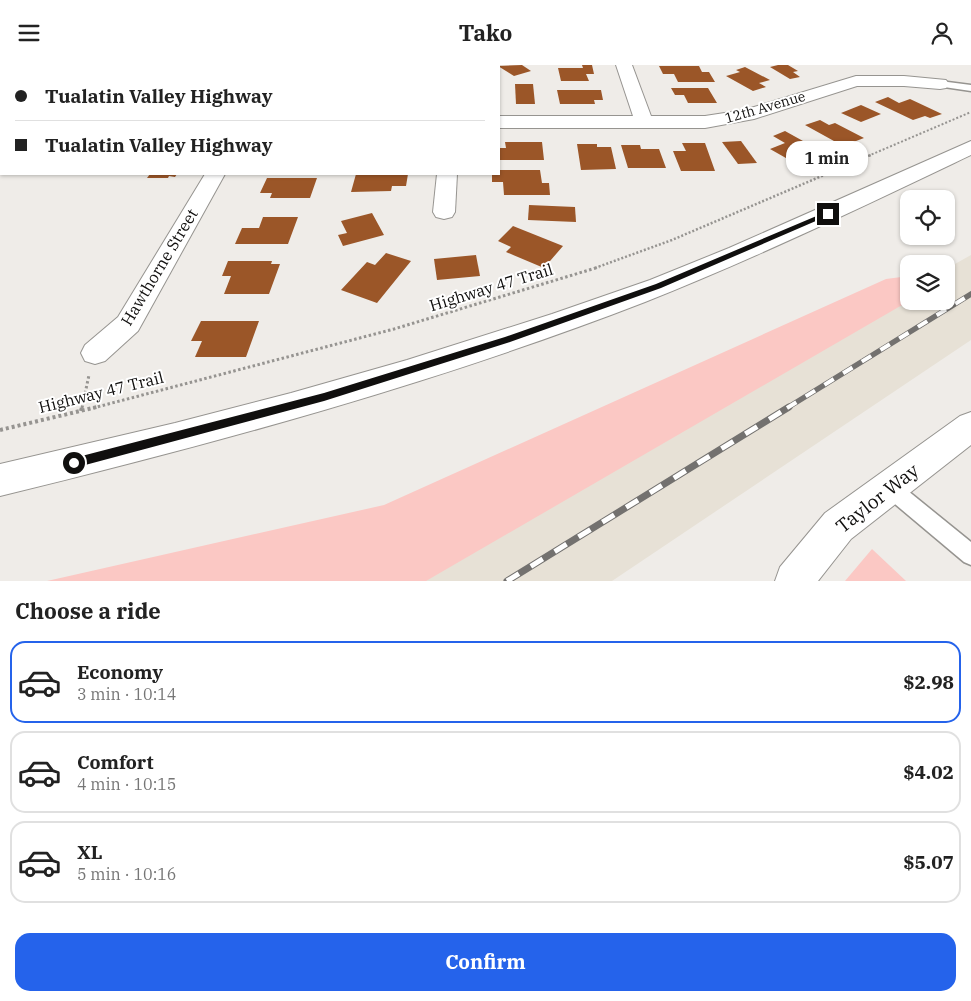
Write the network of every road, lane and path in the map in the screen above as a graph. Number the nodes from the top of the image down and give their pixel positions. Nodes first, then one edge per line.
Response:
1 (624, 65) edge
2 (940, 84) joint
3 (971, 88) edge
4 (971, 113) edge
5 (500, 122) edge
6 (644, 122) junction
7 (971, 147) edge
8 (214, 175) edge
9 (447, 175) edge
10 (444, 212) dead end
11 (95, 353) joint
12 (81, 411) junction
13 (971, 426) edge
14 (0, 430) edge
15 (0, 480) edge
16 (890, 487) junction
17 (971, 555) edge
18 (794, 581) edge

1 - 6 main road
2 - 3 lane
2 - 6 main road, 12th Avenue
4 - 12 path, Highway 47 Trail
5 - 6 main road, 12th Avenue
7 - 15 main road
8 - 11 main road, Hawthorne Street
9 - 10 main road
11 - 12 path
12 - 14 path, Highway 47 Trail
13 - 16 main road, Taylor Way
16 - 17 lane
16 - 18 main road, Taylor Way

